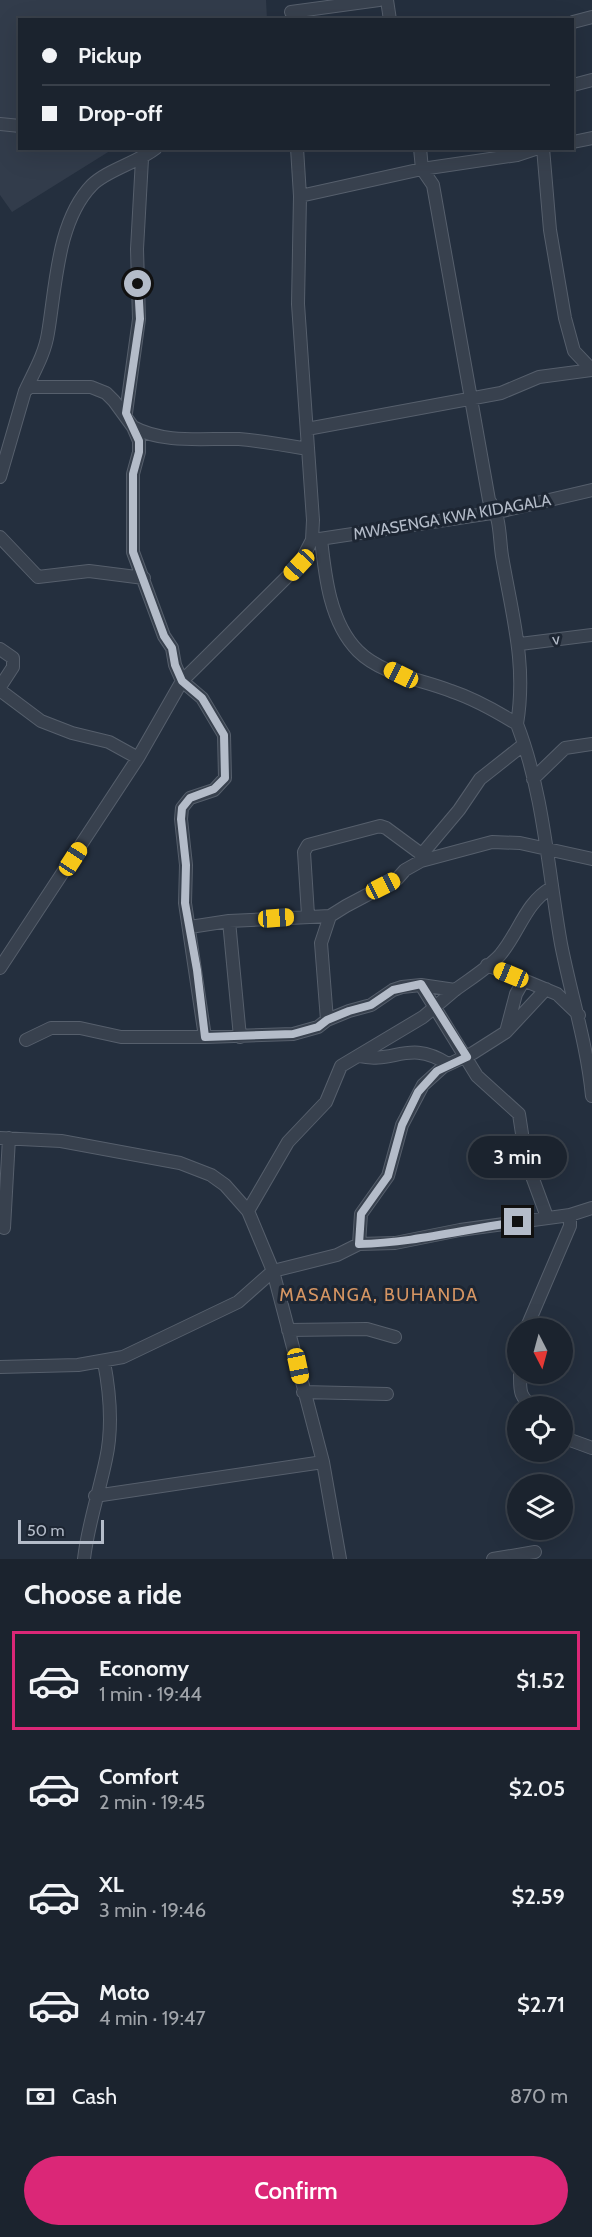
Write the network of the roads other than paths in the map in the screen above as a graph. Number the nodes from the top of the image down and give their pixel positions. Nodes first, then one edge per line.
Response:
1 (379, 0) edge
2 (387, 0) edge
3 (291, 10) edge
4 (592, 17) edge
5 (390, 18) edge
6 (574, 22) edge
7 (592, 80) edge
8 (574, 85) edge
9 (0, 123) edge
10 (18, 126) edge
11 (592, 138) edge
12 (574, 142) edge
13 (153, 150) edge
14 (297, 150) edge
15 (420, 150) edge
16 (534, 150) edge
17 (541, 150) edge
18 (142, 159) junction
19 (422, 169) junction
20 (300, 196) junction
21 (592, 370) edge
22 (26, 388) junction
23 (469, 398) junction
24 (126, 413) junction
25 (133, 427) junction
26 (307, 429) junction
27 (308, 449) junction
28 (0, 477) edge
29 (592, 490) edge
30 (498, 512) junction
31 (0, 537) edge
32 (317, 540) junction
33 (144, 578) junction
34 (592, 634) edge
35 (520, 644) junction
36 (0, 649) edge
37 (182, 681) junction
38 (517, 724) junction
39 (592, 744) edge
40 (524, 745) junction
41 (138, 758) junction
42 (533, 779) junction
43 (548, 850) junction
44 (425, 857) junction
45 (592, 860) edge
46 (551, 888) junction
47 (308, 915) junction
48 (330, 916) junction
49 (229, 921) junction
50 (190, 927) junction
51 (487, 965) junction
52 (0, 968) edge
53 (524, 980) junction
54 (421, 984) junction
55 (546, 989) junction
56 (455, 990) junction
57 (434, 1008) junction
58 (579, 1016) junction
59 (327, 1020) junction
60 (507, 1032) junction
61 (205, 1037) junction
62 (240, 1037) junction
63 (26, 1040) dead end
64 (358, 1056) junction
65 (467, 1057) junction
66 (448, 1064) junction
67 (592, 1096) edge
68 (5, 1138) edge
69 (592, 1208) edge
70 (248, 1211) junction
71 (570, 1215) junction
72 (547, 1217) junction
73 (4, 1228) dead end
74 (359, 1244) junction
75 (273, 1271) junction
76 (531, 1318) edge
77 (288, 1330) junction
78 (395, 1337) dead end
79 (104, 1362) junction
80 (0, 1367) edge
81 (303, 1392) junction
82 (387, 1394) dead end
83 (573, 1441) edge
84 (592, 1448) edge
85 (323, 1462) junction
86 (95, 1496) junction
87 (535, 1552) dead end
88 (84, 1559) edge
89 (340, 1559) edge
90 (493, 1559) edge

1 - 3 street
2 - 5 street
4 - 6 street
7 - 8 street
9 - 10 street
11 - 12 street
13 - 18 street
14 - 20 street
15 - 19 street
16 - 19 street
17 - 21 street
18 - 22 street
18 - 24 street
19 - 20 street
19 - 23 street
20 - 26 street
21 - 23 street
22 - 24 street
22 - 28 street
23 - 26 street
23 - 30 street
24 - 25 street
25 - 27 street
25 - 33 street
26 - 27 street
27 - 32 street
29 - 30 street, MWASENGA KWA KIDAGALA
30 - 32 street, MWASENGA KWA KIDAGALA
30 - 35 street
31 - 33 street
32 - 37 street
32 - 38 street
33 - 37 street
34 - 35 street, v
35 - 38 street
36 - 41 street
37 - 41 street
37 - 50 street
38 - 40 street
39 - 42 street
40 - 42 street
40 - 44 street
41 - 52 street
42 - 43 street
43 - 44 street
43 - 45 street
43 - 46 street
44 - 47 street
44 - 48 street
46 - 51 street
46 - 58 street
47 - 48 street
47 - 49 street
48 - 59 street
49 - 50 street
49 - 62 street
50 - 61 street
51 - 53 street
51 - 56 street
53 - 55 street
53 - 60 street
54 - 56 street
54 - 57 street
54 - 59 street
55 - 58 street
55 - 60 street
56 - 57 street
57 - 64 street
57 - 65 street
58 - 67 street
59 - 62 street
60 - 65 street
61 - 62 street
61 - 63 street
64 - 66 street
64 - 70 street
65 - 66 street
65 - 72 street
66 - 74 street
68 - 70 street
68 - 73 street
69 - 71 street
70 - 75 street
71 - 72 street
71 - 76 street
72 - 74 street
74 - 75 street
75 - 77 street
75 - 79 street
77 - 78 street
77 - 81 street
79 - 80 street
79 - 86 street
81 - 82 street
81 - 85 street
83 - 84 street
85 - 86 street
85 - 89 street
86 - 88 street
87 - 90 street

